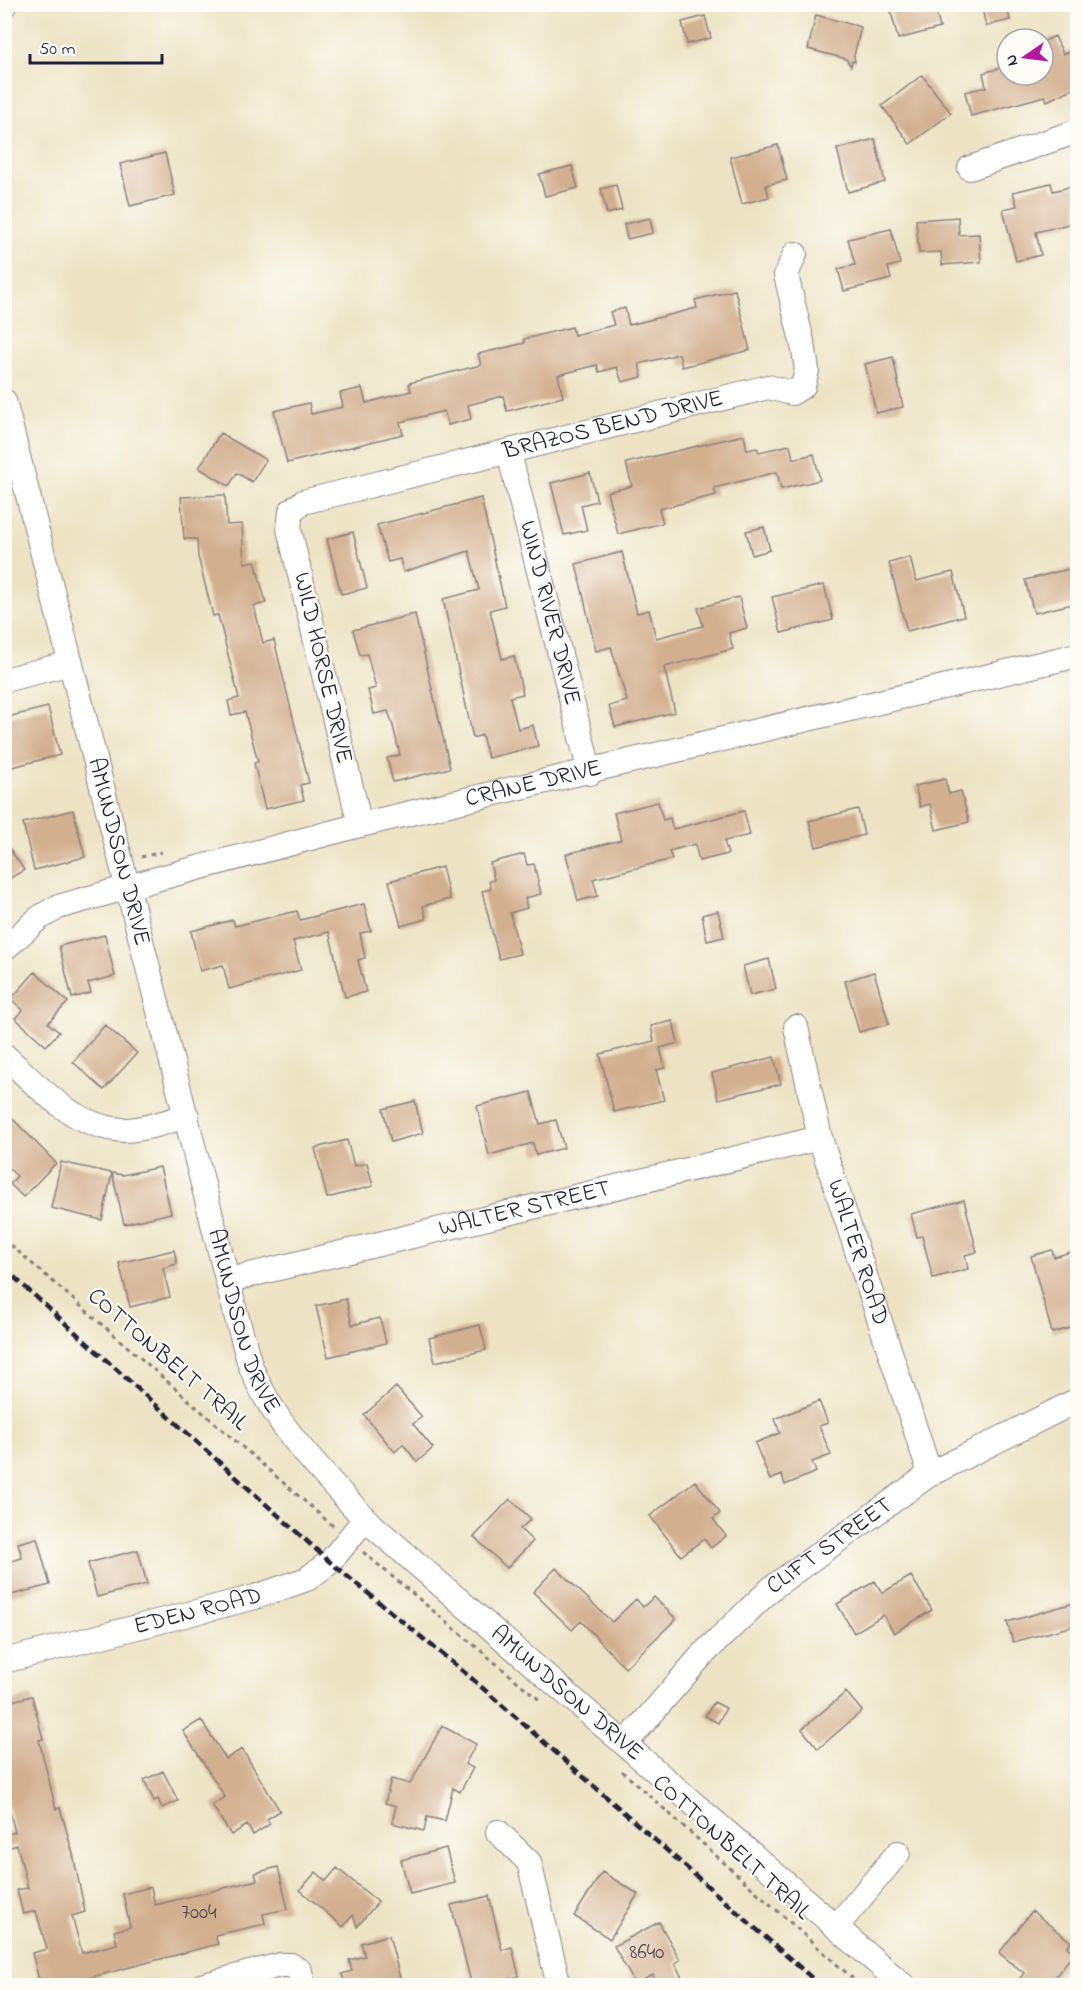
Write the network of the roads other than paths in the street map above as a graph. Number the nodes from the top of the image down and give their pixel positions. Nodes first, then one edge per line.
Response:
1 (1077, 131) edge
2 (970, 168) dead end
3 (795, 254) dead end
4 (4, 401) edge
5 (9, 436) edge
6 (509, 453) junction
7 (291, 511) joint
8 (1077, 655) edge
9 (71, 663) junction
10 (4, 680) edge
11 (590, 772) junction
12 (360, 825) junction
13 (129, 887) junction
14 (4, 949) edge
15 (796, 1027) dead end
16 (4, 1055) edge
17 (187, 1116) junction
18 (820, 1138) junction
19 (230, 1280) junction
20 (1077, 1400) edge
21 (930, 1474) junction
22 (364, 1519) junction
23 (4, 1661) edge
24 (625, 1744) junction
25 (498, 1832) dead end
26 (898, 1853) dead end
27 (836, 1927) junction
28 (302, 1978) edge
29 (201, 1986) edge
30 (559, 1986) edge
31 (903, 1986) edge

1 - 2 street
3 - 6 street, BRAZOS BEND DRIVE
4 - 5 street, AMUNDSON DRIVE
5 - 9 street, AMUNDSON DRIVE
6 - 7 street, BRAZOS BEND DRIVE
6 - 11 street, WIND RIVER DRIVE
7 - 12 street, WILD HORSE DRIVE
8 - 11 street, CRANE DRIVE
9 - 10 street
9 - 13 street, AMUNDSON DRIVE
11 - 12 street, CRANE DRIVE
12 - 13 street, CRANE DRIVE
13 - 14 street, CRANE DRIVE
13 - 17 street, AMUNDSON DRIVE
15 - 18 street, WALTER ROAD
16 - 17 street
17 - 19 street, AMUNDSON DRIVE
18 - 19 street, WALTER STREET
18 - 21 street, WALTER ROAD
19 - 22 street, AMUNDSON DRIVE
20 - 21 street, CLIFT STREET
21 - 24 street, CLIFT STREET
22 - 23 street, EDEN ROAD
22 - 24 street, AMUNDSON DRIVE
24 - 27 street, AMUNDSON DRIVE
25 - 30 street
26 - 27 street
27 - 31 street, AMUNDSON DRIVE
28 - 29 street

